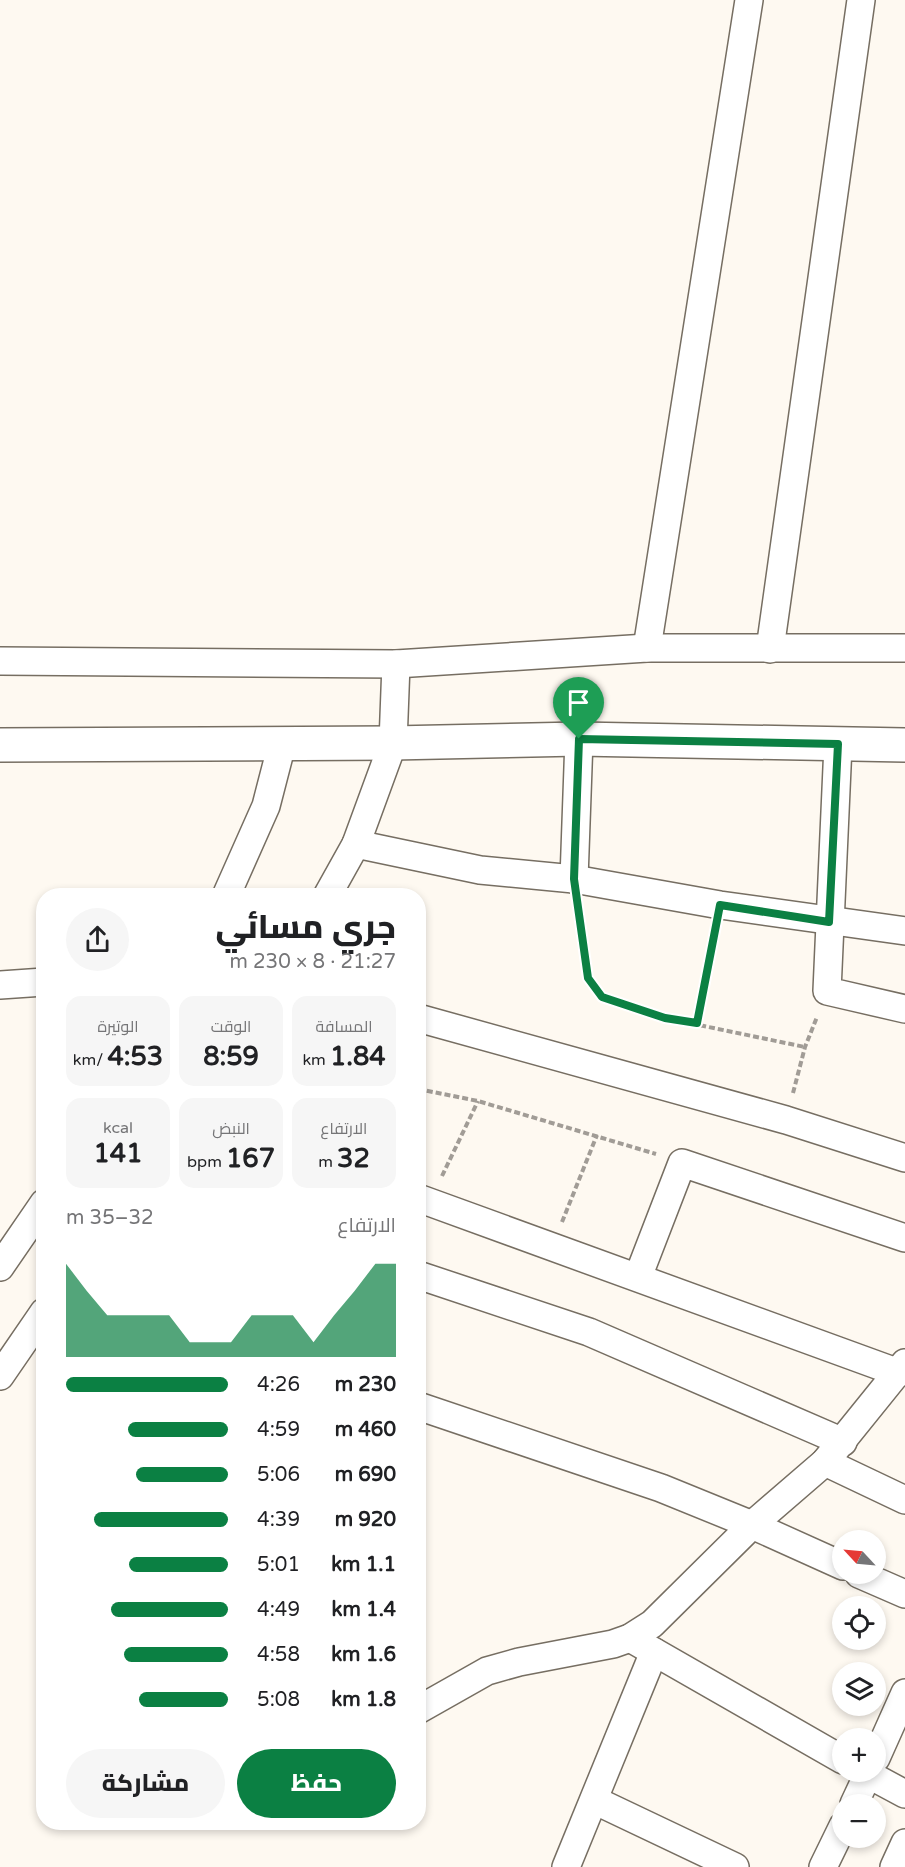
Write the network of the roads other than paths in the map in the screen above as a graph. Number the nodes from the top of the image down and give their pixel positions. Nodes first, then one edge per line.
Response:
1 (749, 0) edge
2 (861, 0) edge
3 (647, 648) junction
4 (905, 648) edge
5 (770, 649) junction
6 (0, 661) edge
7 (396, 675) junction
8 (393, 733) junction
9 (579, 739) junction
10 (282, 744) junction
11 (838, 744) junction
12 (0, 745) edge
13 (905, 745) edge
14 (356, 844) junction
15 (574, 879) junction
16 (230, 888) edge
17 (331, 888) edge
18 (829, 922) junction
19 (905, 932) edge
20 (36, 983) edge
21 (0, 985) edge
22 (905, 1009) edge
23 (426, 1020) edge
24 (905, 1158) edge
25 (426, 1201) edge
26 (36, 1215) edge
27 (905, 1238) edge
28 (0, 1267) edge
29 (638, 1277) junction
30 (426, 1278) edge
31 (36, 1324) edge
32 (902, 1368) edge
33 (0, 1376) edge
34 (426, 1409) edge
35 (843, 1442) junction
36 (825, 1462) junction
37 (905, 1500) edge
38 (752, 1525) junction
39 (832, 1561) edge
40 (882, 1584) edge
41 (905, 1594) edge
42 (630, 1638) junction
43 (654, 1652) junction
44 (905, 1693) edge
45 (426, 1705) edge
46 (886, 1733) edge
47 (832, 1754) edge
48 (886, 1781) edge
49 (905, 1794) edge
50 (594, 1800) junction
51 (905, 1843) edge
52 (832, 1848) edge
53 (566, 1867) edge
54 (735, 1867) edge
55 (823, 1867) edge
56 (894, 1867) edge

1 - 3 street
2 - 5 street
3 - 5 street
3 - 7 street
4 - 5 street
6 - 7 street
7 - 8 street
8 - 9 street
8 - 10 street
8 - 14 street
9 - 11 street
9 - 15 street
10 - 12 street
10 - 16 street
11 - 13 street
11 - 18 street
14 - 15 street
14 - 17 street
15 - 18 street
18 - 19 street
18 - 22 street
20 - 21 street
23 - 24 street
25 - 29 street
26 - 28 street
27 - 29 street
29 - 32 street
30 - 35 street
31 - 33 street
32 - 35 street
34 - 38 street
35 - 36 street
36 - 37 street
36 - 38 street
38 - 39 street
38 - 42 street
40 - 41 street
42 - 43 street
42 - 45 street
43 - 47 street
43 - 50 street
44 - 46 street
48 - 49 street
50 - 53 street
50 - 54 street
51 - 56 street
52 - 55 street

